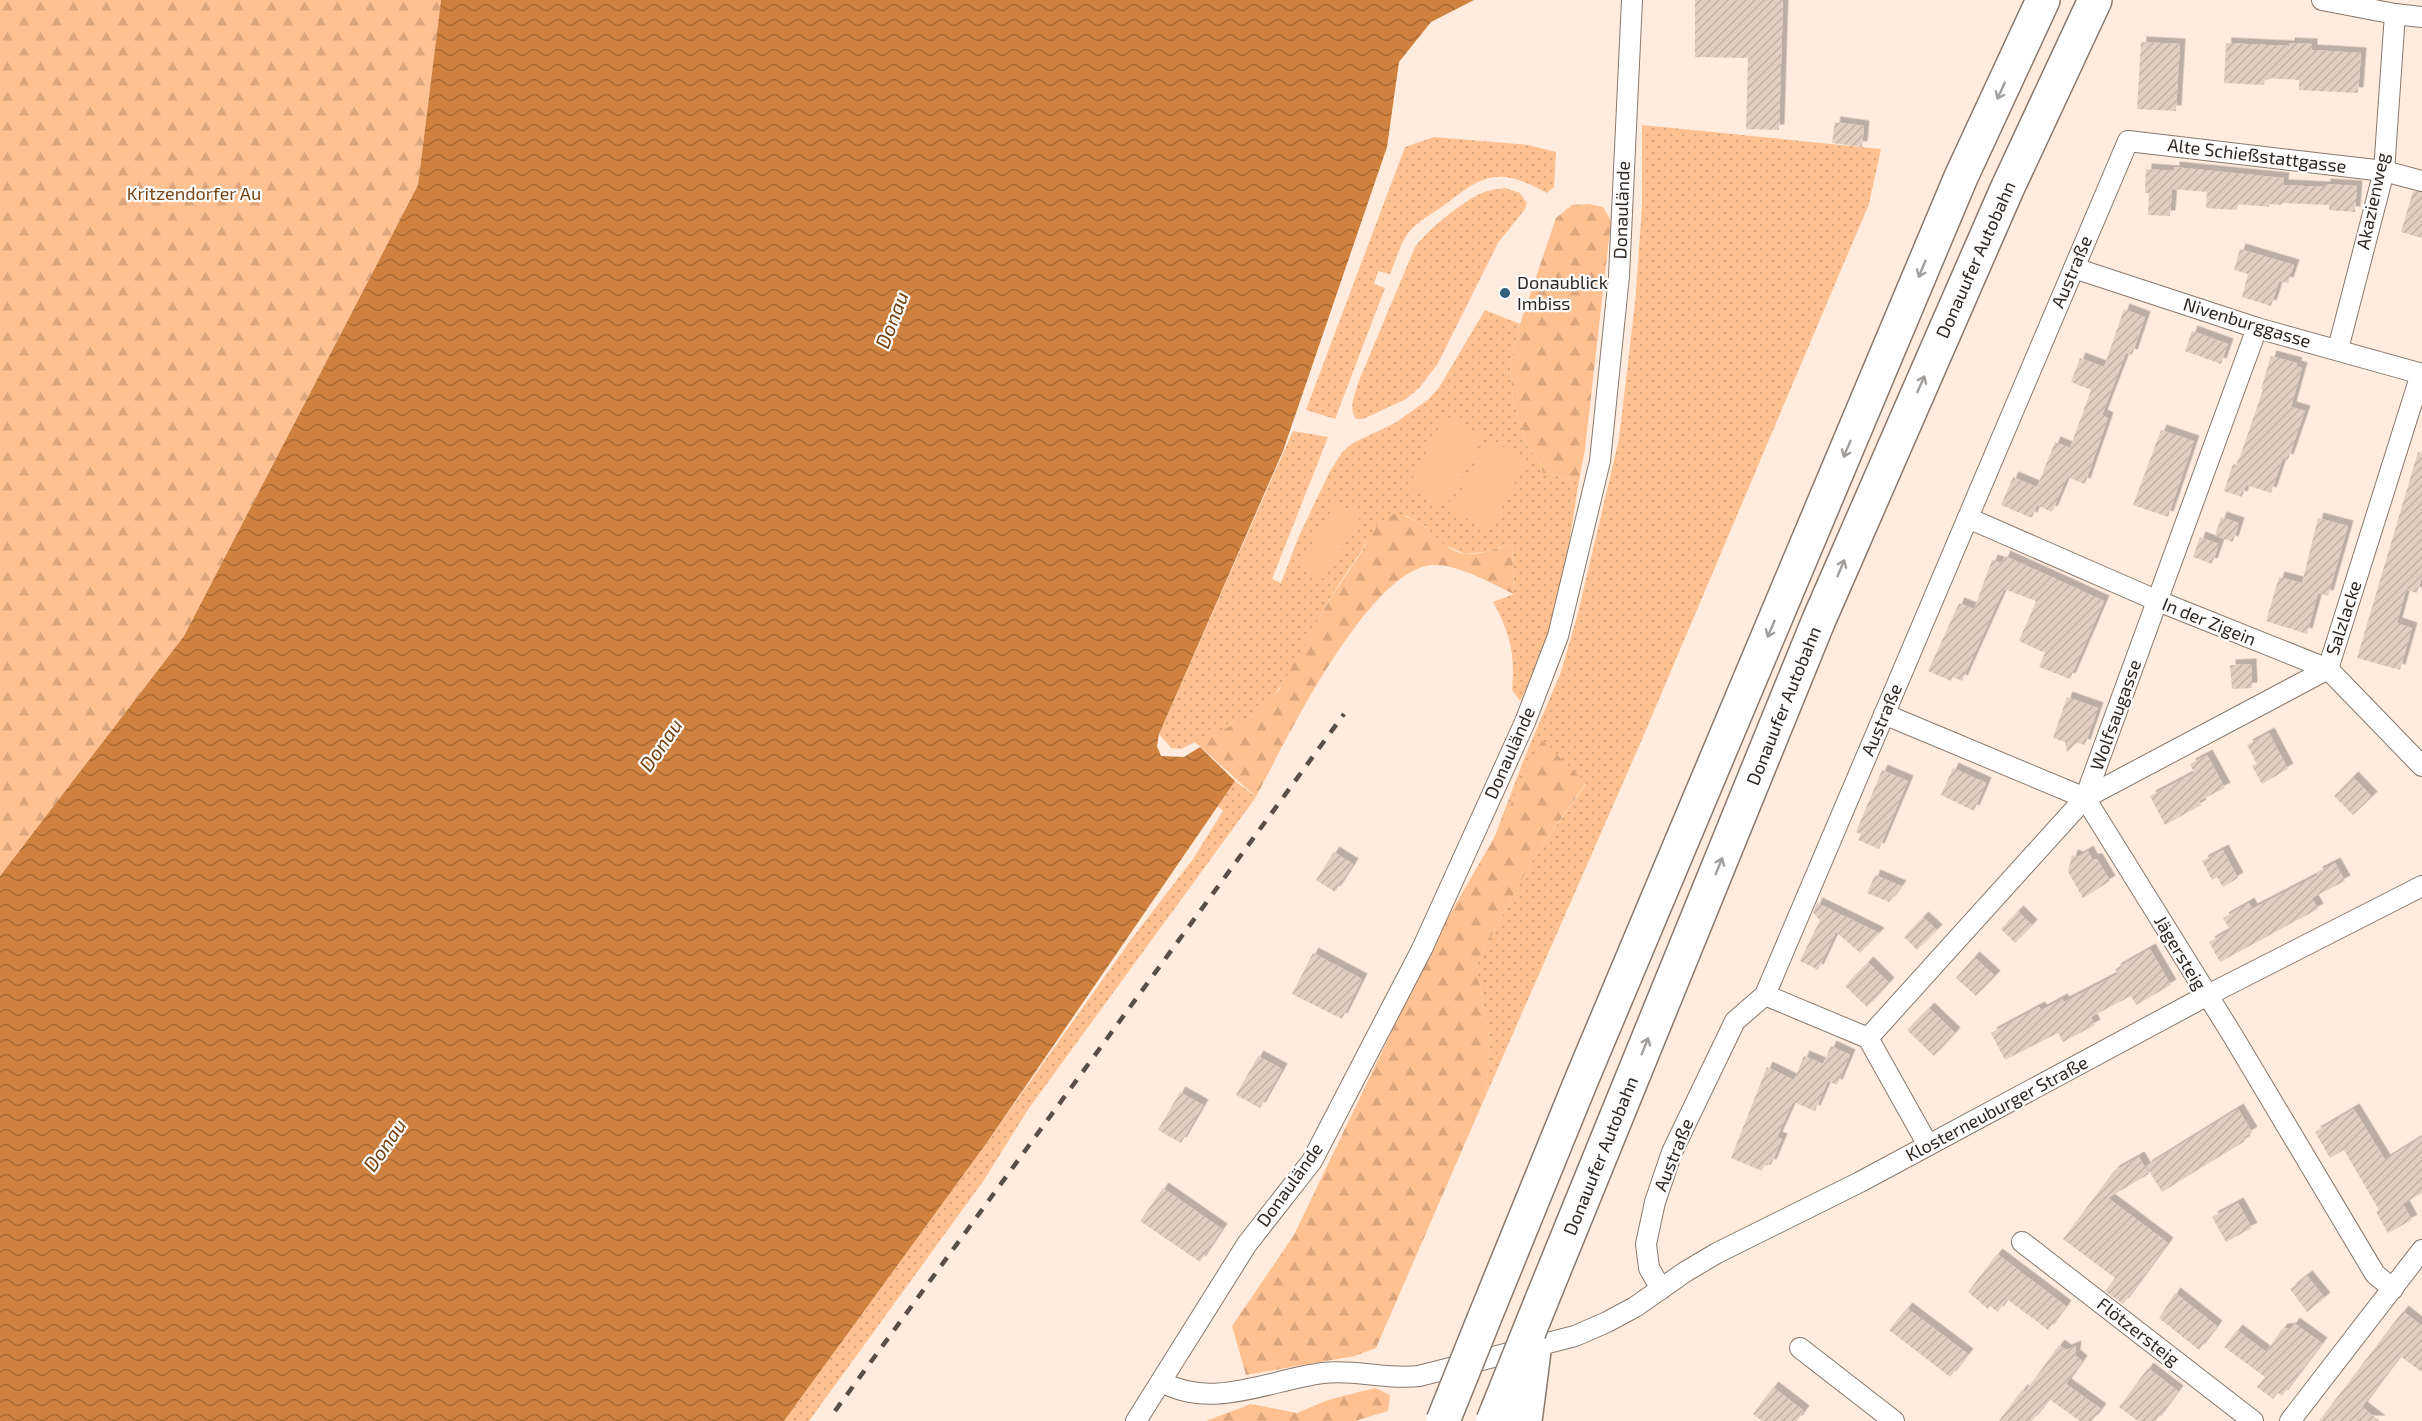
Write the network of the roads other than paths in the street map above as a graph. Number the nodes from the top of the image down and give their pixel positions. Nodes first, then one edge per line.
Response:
1 (1632, 0) edge
2 (2043, 0) edge
3 (2095, 0) edge
4 (2322, 0) edge
5 (2395, 14) junction
6 (2422, 17) edge
7 (2128, 141) joint
8 (2384, 171) junction
9 (2422, 181) edge
10 (2074, 268) junction
11 (2257, 328) junction
12 (2338, 349) junction
13 (2421, 374) edge
14 (1968, 518) junction
15 (2158, 601) junction
16 (2328, 669) junction
17 (1884, 714) junction
18 (2422, 766) edge
19 (2085, 798) junction
20 (2422, 886) edge
21 (1765, 996) junction
22 (2206, 996) junction
23 (1868, 1038) junction
24 (1928, 1145) junction
25 (2022, 1242) dead end
26 (2422, 1250) edge
27 (1661, 1289) junction
28 (2392, 1289) junction
29 (1541, 1302) junction
30 (1800, 1347) dead end
31 (1162, 1382) junction
32 (1136, 1421) edge
33 (1443, 1421) edge
34 (1493, 1421) edge
35 (1525, 1421) edge
36 (1894, 1421) edge
37 (2253, 1421) edge
38 (2289, 1421) edge

1 - 31 street, Donaulände
2 -> 33 highway, bridge
29 -> 3 highway, Donauufer Autobahn
4 - 5 street
5 - 6 street
5 - 8 street, Akazienweg
7 - 8 street, Alte Schießstattgasse
7 - 10 street, Austraße
8 - 9 street, Alte Schießstattgasse
8 - 12 street, Akazienweg
10 - 11 street, Nivenburggasse
10 - 14 street, Austraße
11 - 12 street, Nivenburggasse
11 - 15 street, Wolfsaugasse
12 - 13 street, Nivenburggasse
13 - 16 street, Salzlacke
14 - 15 street, In der Zigein
14 - 17 street, Austraße
15 - 16 street, In der Zigein
15 - 19 street, Wolfsaugasse
16 - 18 street, In der Zigein
16 - 19 street, Salzlacke
17 - 19 street
17 - 21 street, Austraße
19 - 22 street, Jägersteig
19 - 23 street, Wolfsaugasse
20 - 22 street, Klosterneuburger Straße
21 - 23 street
21 - 27 street, Austraße
22 - 24 street, Klosterneuburger Straße
22 - 28 street, Jägersteig
23 - 24 street
24 - 27 street, Klosterneuburger Straße
25 - 37 street, Flötzersteig
26 - 28 street
27 - 31 street, Klosterneuburger Straße
28 - 38 street
29 - 34 highway, Donauufer Autobahn, bridge
29 - 35 highway, bridge
30 - 36 street
31 - 32 street, Donaulände

